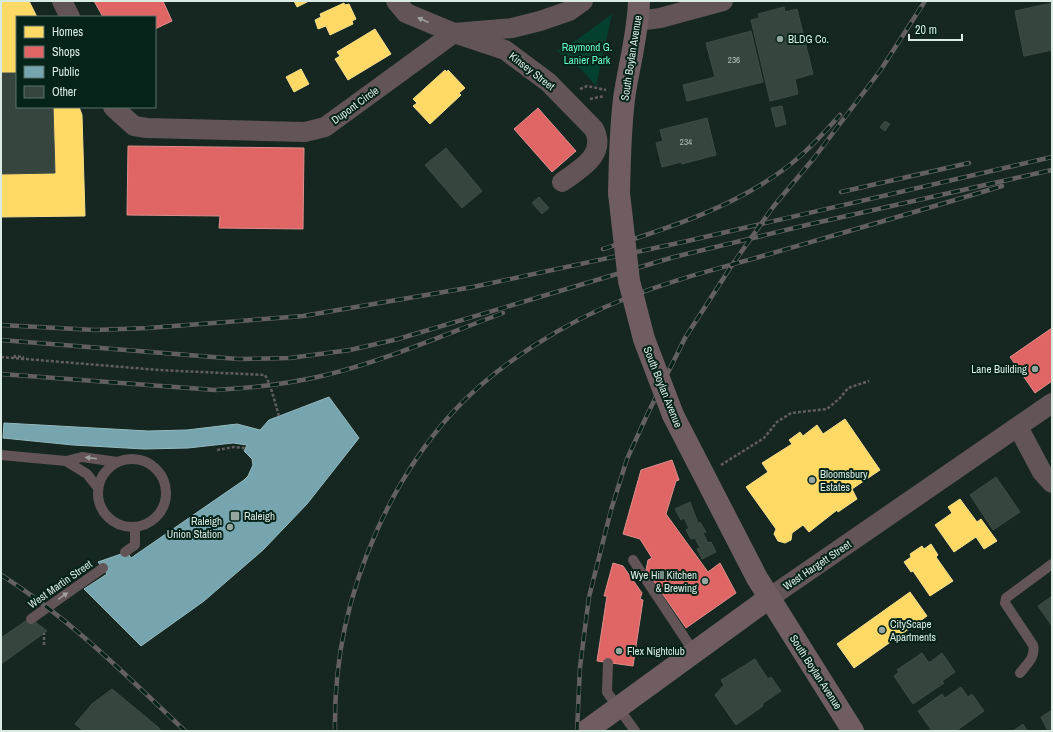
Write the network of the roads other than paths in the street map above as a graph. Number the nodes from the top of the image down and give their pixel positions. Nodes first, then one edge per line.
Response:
1 (62, 1) edge
2 (396, 1) edge
3 (584, 1) edge
4 (724, 1) edge
5 (639, 11) edge
6 (70, 16) edge
7 (454, 33) junction
8 (114, 108) edge
9 (562, 182) dead end
10 (1052, 403) edge
11 (1018, 427) junction
12 (1, 455) edge
13 (66, 460) junction
14 (117, 462) junction
15 (1052, 483) edge
16 (98, 488) junction
17 (135, 527) junction
18 (125, 552) dead end
19 (633, 560) dead end
20 (1052, 564) edge
21 (103, 568) dead end
22 (769, 598) junction
23 (31, 619) dead end
24 (694, 652) junction
25 (608, 663) dead end
26 (1020, 673) dead end
27 (619, 707) junction
28 (586, 731) edge
29 (635, 731) edge
30 (853, 731) edge

1 - 6 street
7 -> 2 street, Kinsey Street
3 - 7 street
4 - 5 street
5 - 22 street, South Boylan Avenue, bridge
7 - 8 street, Dupont Circle
7 - 9 street, Kinsey Street
10 - 11 street, West Hargett Street
11 - 15 street
11 - 22 street, West Hargett Street
12 - 13 lane
14 -> 13 lane
13 - 16 lane
14 - 16 lane
14 - 17 lane
16 - 17 lane
17 - 18 lane
19 - 24 lane
20 - 26 lane
23 -> 21 lane, West Martin Street
22 - 24 street, West Hargett Street
22 - 30 street, South Boylan Avenue
24 - 27 street, West Hargett Street
25 - 27 lane
27 - 28 street, West Hargett Street
27 - 29 lane

